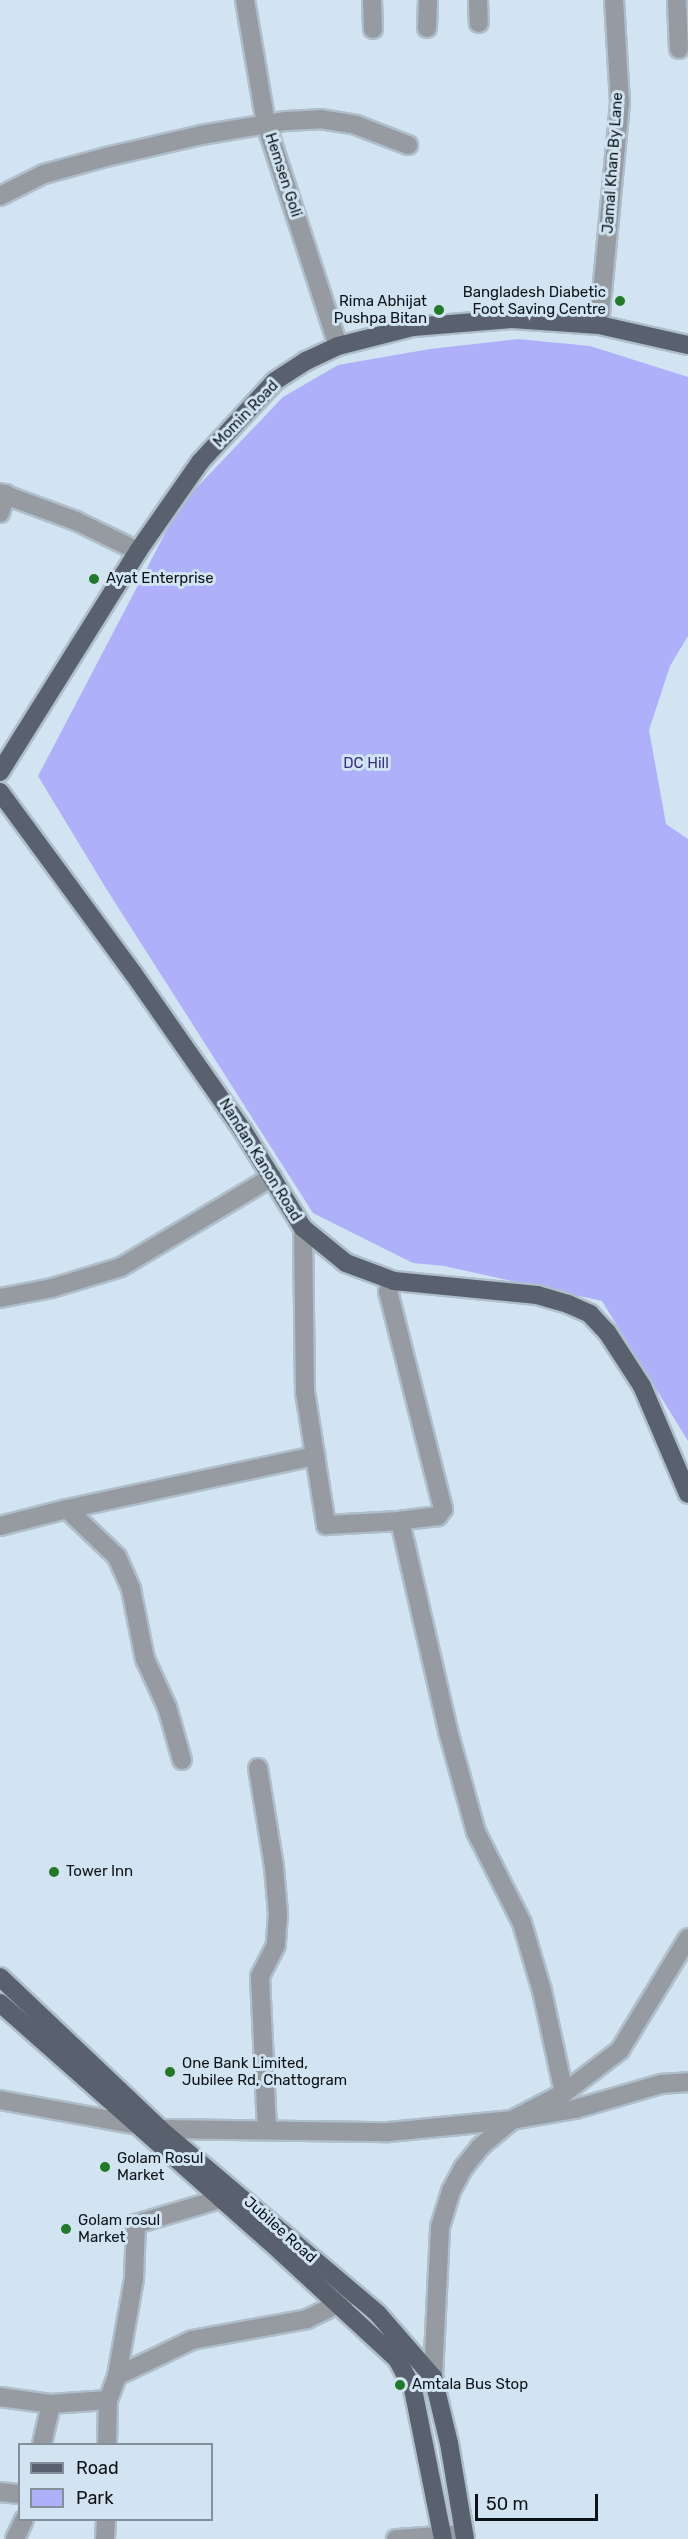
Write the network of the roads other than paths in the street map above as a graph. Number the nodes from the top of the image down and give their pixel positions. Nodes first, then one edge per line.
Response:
1 (372, 0) edge
2 (428, 0) edge
3 (478, 0) edge
4 (614, 0) edge
5 (676, 0) edge
6 (249, 1) edge
7 (479, 23) dead end
8 (427, 28) dead end
9 (373, 29) dead end
10 (679, 49) dead end
11 (266, 124) junction
12 (408, 145) dead end
13 (0, 196) edge
14 (599, 325) junction
15 (688, 345) edge
16 (338, 346) junction
17 (3, 493) edge
18 (0, 513) edge
19 (138, 551) junction
20 (0, 772) edge
21 (0, 792) edge
22 (272, 1177) junction
23 (303, 1228) junction
24 (394, 1281) junction
25 (0, 1298) edge
26 (315, 1456) junction
27 (688, 1494) edge
28 (67, 1509) junction
29 (400, 1521) junction
30 (0, 1526) edge
31 (182, 1760) dead end
32 (258, 1768) dead end
33 (688, 1938) edge
34 (0, 1977) edge
35 (0, 2003) edge
36 (688, 2082) edge
37 (564, 2093) junction
38 (0, 2100) edge
39 (512, 2120) junction
40 (137, 2124) junction
41 (160, 2129) junction
42 (267, 2130) junction
43 (231, 2197) junction
44 (353, 2293) junction
45 (338, 2304) junction
46 (117, 2376) junction
47 (433, 2377) junction
48 (0, 2397) edge
49 (108, 2400) junction
50 (51, 2404) junction
51 (42, 2443) edge
52 (107, 2443) edge
53 (0, 2492) edge
54 (18, 2494) edge
55 (24, 2521) edge
56 (106, 2521) edge
57 (464, 2537) edge
58 (443, 2538) edge
59 (15, 2539) edge
60 (105, 2539) edge
61 (396, 2539) edge

1 - 9 street
2 - 8 street
3 - 7 street
4 - 14 street, Jamal Khan By Lane
5 - 10 street
6 - 11 street, Hemsen Goli
11 - 12 street
11 - 13 street
11 - 16 street, Hemsen Goli
14 - 15 main road, Momin Road
14 - 16 main road, Momin Road
16 - 19 main road, Momin Road
17 - 18 street
17 - 19 street
19 - 20 main road, Momin Road
21 - 22 main road, Nandan Kanon Road
22 - 23 main road, Nandan Kanon Road
22 - 25 street
23 - 24 main road, Nandan Kanon Road
23 - 26 street
24 - 27 main road, Nandan Kanon Road
24 - 29 street
26 - 28 street
26 - 29 street
28 - 30 street
28 - 31 street
29 - 37 street
32 - 42 street
33 - 37 street
34 - 41 main road, Jubilee Road
35 - 40 main road
36 - 39 street
37 - 39 street
38 - 40 street
39 - 42 street
39 - 47 street
40 - 41 street
40 - 43 main road
41 - 42 street
41 - 43 main road, Jubilee Road
43 - 44 main road, Jubilee Road
43 - 45 main road
43 - 46 street
44 - 45 street
44 - 47 main road, Jubilee Road
45 - 46 street
45 - 58 main road
46 - 49 street
47 - 57 main road, Jubilee Road
48 - 50 street
49 - 50 street
49 - 52 street
50 - 51 street
53 - 54 street
55 - 59 street
56 - 60 street
57 - 58 street
58 - 61 street

